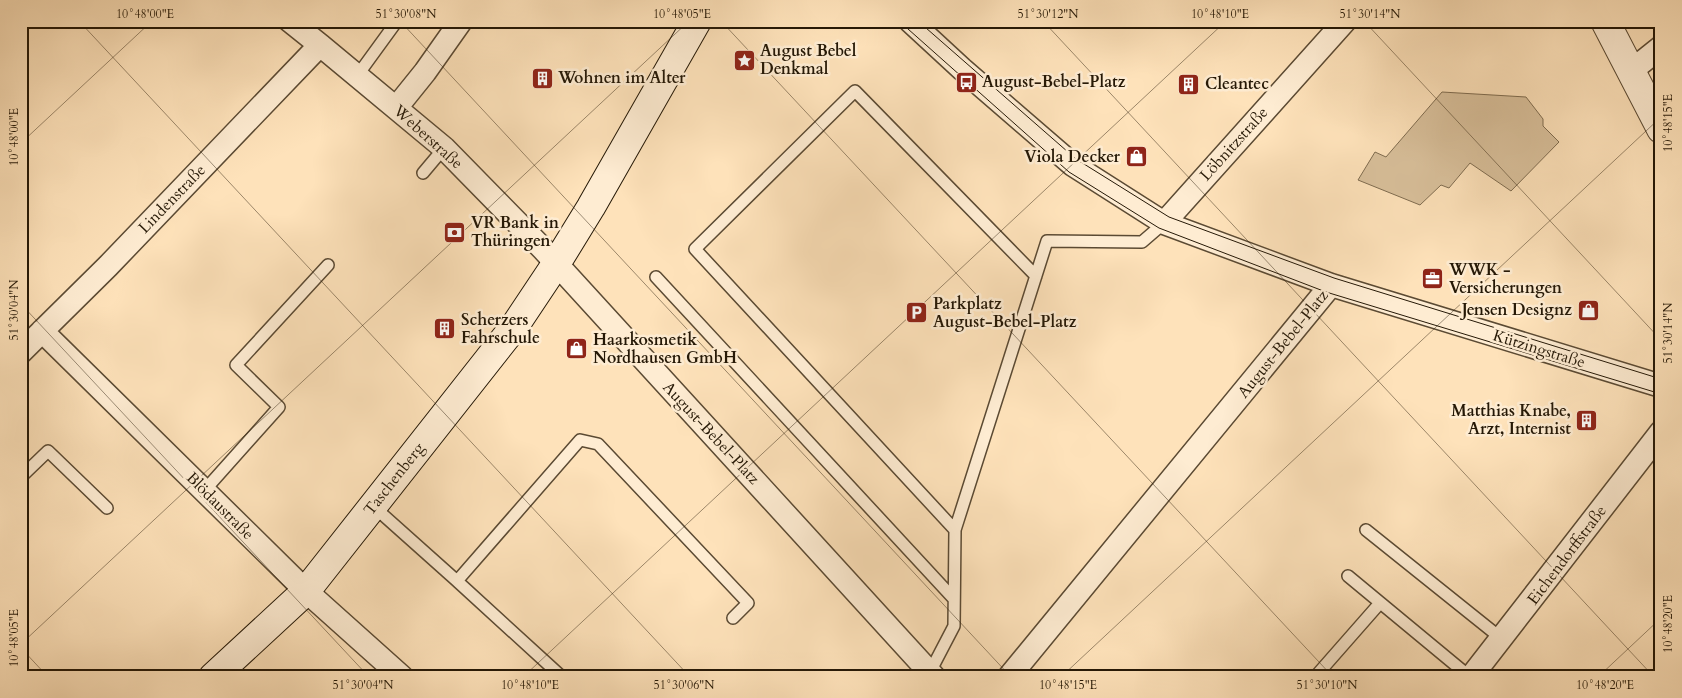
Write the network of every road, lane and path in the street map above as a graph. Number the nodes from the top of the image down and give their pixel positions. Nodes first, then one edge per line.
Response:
1 (290, 21) edge
2 (397, 21) edge
3 (461, 21) edge
4 (696, 21) edge
5 (910, 21) edge
6 (1345, 21) edge
7 (1604, 21) edge
8 (320, 45) junction
9 (1661, 47) edge
10 (1631, 71) junction
11 (357, 76) junction
12 (396, 108) junction
13 (1661, 129) edge
14 (444, 148) junction
15 (423, 172) dead end
16 (1164, 223) junction
17 (556, 264) junction
18 (328, 265) dead end
19 (1036, 276) junction
20 (656, 277) dead end
21 (1331, 285) junction
22 (42, 331) junction
23 (21, 352) edge
24 (1661, 386) edge
25 (1661, 432) edge
26 (21, 477) edge
27 (204, 491) junction
28 (373, 506) junction
29 (107, 508) dead end
30 (955, 530) junction
31 (1366, 530) dead end
32 (1348, 576) dead end
33 (457, 581) junction
34 (306, 591) junction
35 (954, 599) junction
36 (1380, 603) junction
37 (733, 618) dead end
38 (1502, 639) junction
39 (932, 674) edge
40 (213, 677) edge
41 (402, 677) edge
42 (562, 677) edge
43 (1009, 677) edge
44 (1315, 677) edge
45 (1471, 677) edge

1 - 8 street, Weberstraße
2 - 11 lane
3 - 12 street
4 - 17 main road
5 - 16 street, August-Bebel-Platz
6 - 16 street, Löbnitzstraße
7 - 10 main road
8 - 11 street, Weberstraße
8 - 22 street, Lindenstraße
9 - 10 street
10 - 13 main road
11 - 12 street, Weberstraße
12 - 14 street, Weberstraße
14 - 15 lane
14 - 17 street, Weberstraße
16 - 19 lane
16 - 21 street, August-Bebel-Platz
17 - 28 main road, Taschenberg
17 - 39 street, August-Bebel-Platz
18 - 27 lane
19 - 30 lane
19 - 30 lane
20 - 35 lane
21 - 24 street, Kützingstraße
21 - 43 street, August-Bebel-Platz
22 - 23 street, Lindenstraße
22 - 27 street, Blödaustraße
25 - 38 street, Eichendorffstraße
26 - 29 lane
27 - 34 street, Blödaustraße
28 - 33 lane
28 - 34 main road, Taschenberg
30 - 35 lane
31 - 38 lane
32 - 36 lane
33 - 37 lane
33 - 42 lane
34 - 40 main road, Taschenberg
34 - 41 street, Blödaustraße
35 - 39 lane
36 - 44 lane
36 - 45 lane
38 - 45 street, Eichendorffstraße

